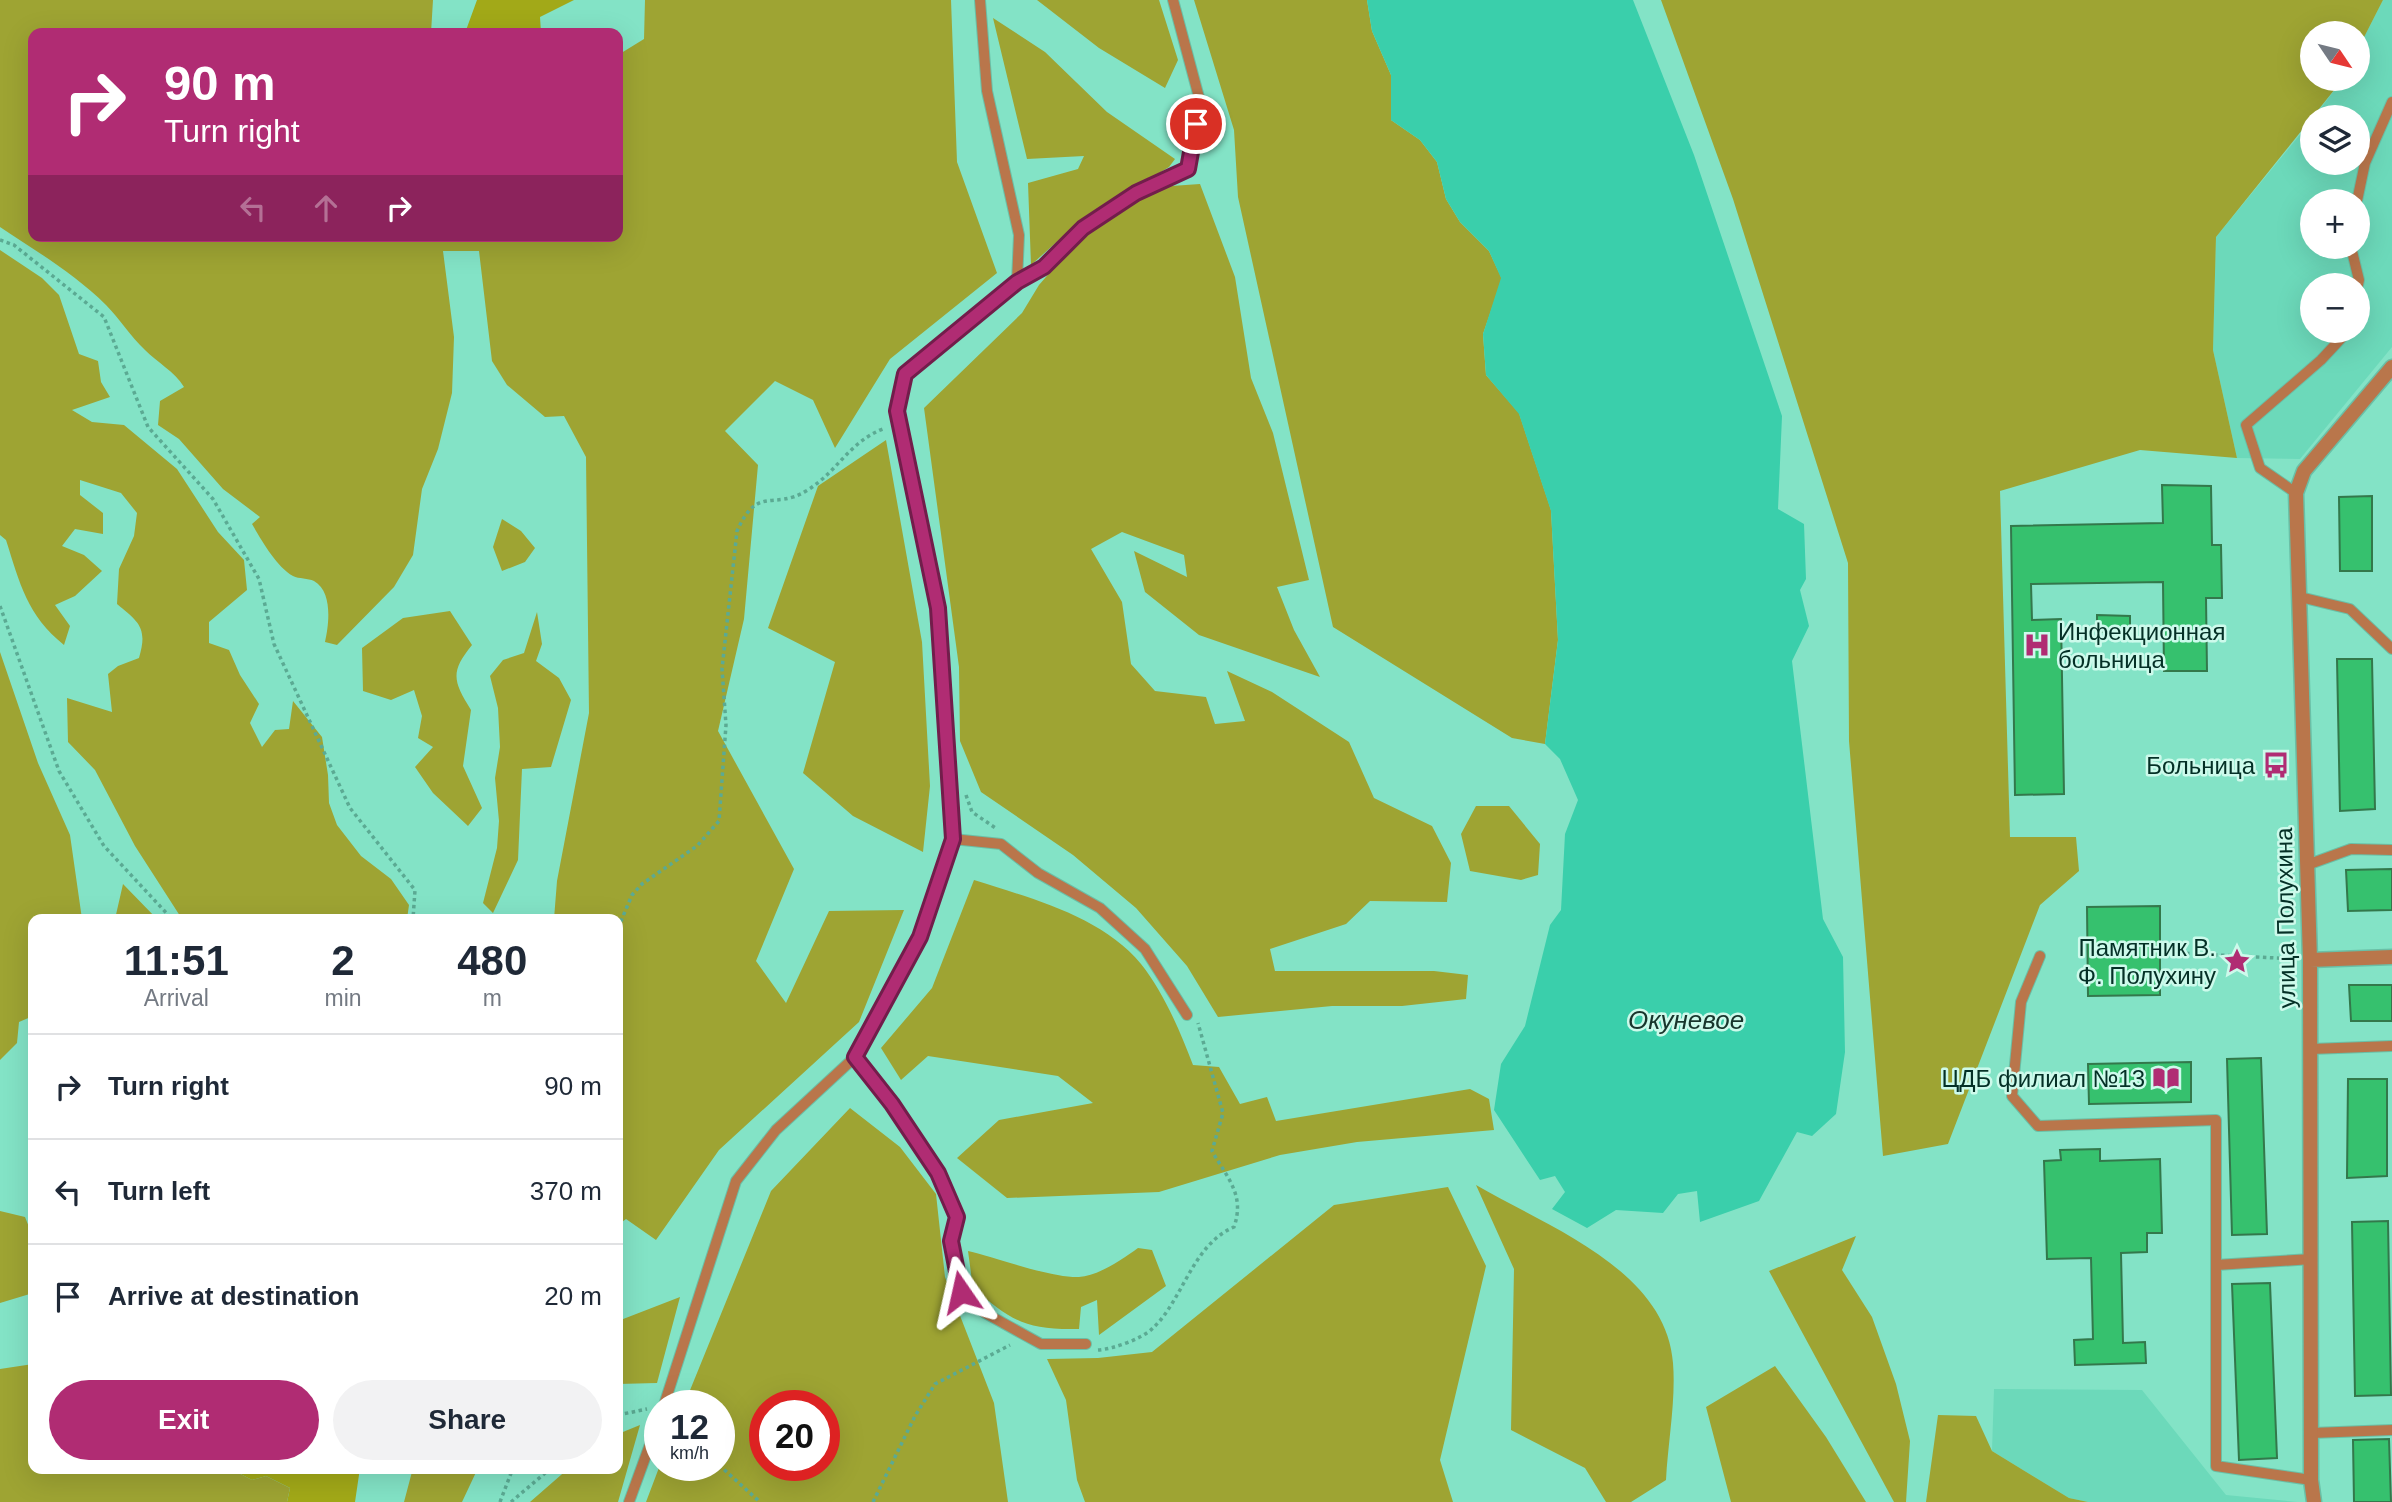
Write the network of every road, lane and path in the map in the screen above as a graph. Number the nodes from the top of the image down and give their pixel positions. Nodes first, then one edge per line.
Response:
1 (980, 0) edge
2 (1173, 0) edge
3 (2392, 102) edge
4 (2360, 189) edge
5 (0, 240) edge
6 (1017, 282) junction
7 (2336, 343) edge
8 (2392, 367) edge
9 (900, 427) junction
10 (2296, 493) junction
11 (2300, 597) junction
12 (0, 606) edge
13 (2392, 649) edge
14 (964, 790) dead end
15 (1004, 834) dead end
16 (953, 839) junction
17 (2392, 850) edge
18 (2307, 865) junction
19 (167, 914) edge
20 (413, 914) edge
21 (623, 916) edge
22 (2179, 953) dead end
23 (2040, 956) dead end
24 (2392, 957) edge
25 (2310, 960) junction
26 (1191, 1013) joint
27 (2392, 1046) edge
28 (2311, 1049) junction
29 (855, 1057) junction
30 (2312, 1259) junction
31 (2216, 1265) junction
32 (1086, 1344) dead end
33 (1022, 1348) dead end
34 (1096, 1350) dead end
35 (669, 1390) edge
36 (644, 1410) edge
37 (623, 1414) edge
38 (2392, 1430) edge
39 (2312, 1433) junction
40 (644, 1461) edge
41 (511, 1474) edge
42 (544, 1474) edge
43 (735, 1479) edge
44 (2311, 1480) junction
45 (500, 1502) edge
46 (511, 1502) edge
47 (629, 1502) edge
48 (760, 1502) edge
49 (873, 1502) edge
50 (2314, 1502) edge

1 - 6 lane
2 - 6 lane
3 - 4 lane
5 - 20 path
6 - 9 lane
7 - 10 lane
8 - 10 street, улица Полухина
9 - 16 lane
9 - 21 path
10 - 11 street, улица Полухина
11 - 13 lane
11 - 18 street, улица Полухина
12 - 19 path
14 - 15 path
16 - 26 lane
16 - 29 lane
17 - 18 lane
18 - 25 street, улица Полухина
22 - 25 path
23 - 31 lane
24 - 25 street
25 - 28 street, улица Полухина
26 - 34 path
27 - 28 lane
28 - 30 street, улица Полухина
29 - 32 lane
29 - 35 lane
30 - 31 lane
30 - 39 street, улица Полухина
31 - 44 lane
33 - 49 path
36 - 37 path
38 - 39 lane
39 - 44 street, улица Полухина
40 - 47 lane
41 - 45 path
42 - 46 path
43 - 48 path
44 - 50 street, улица Полухина

